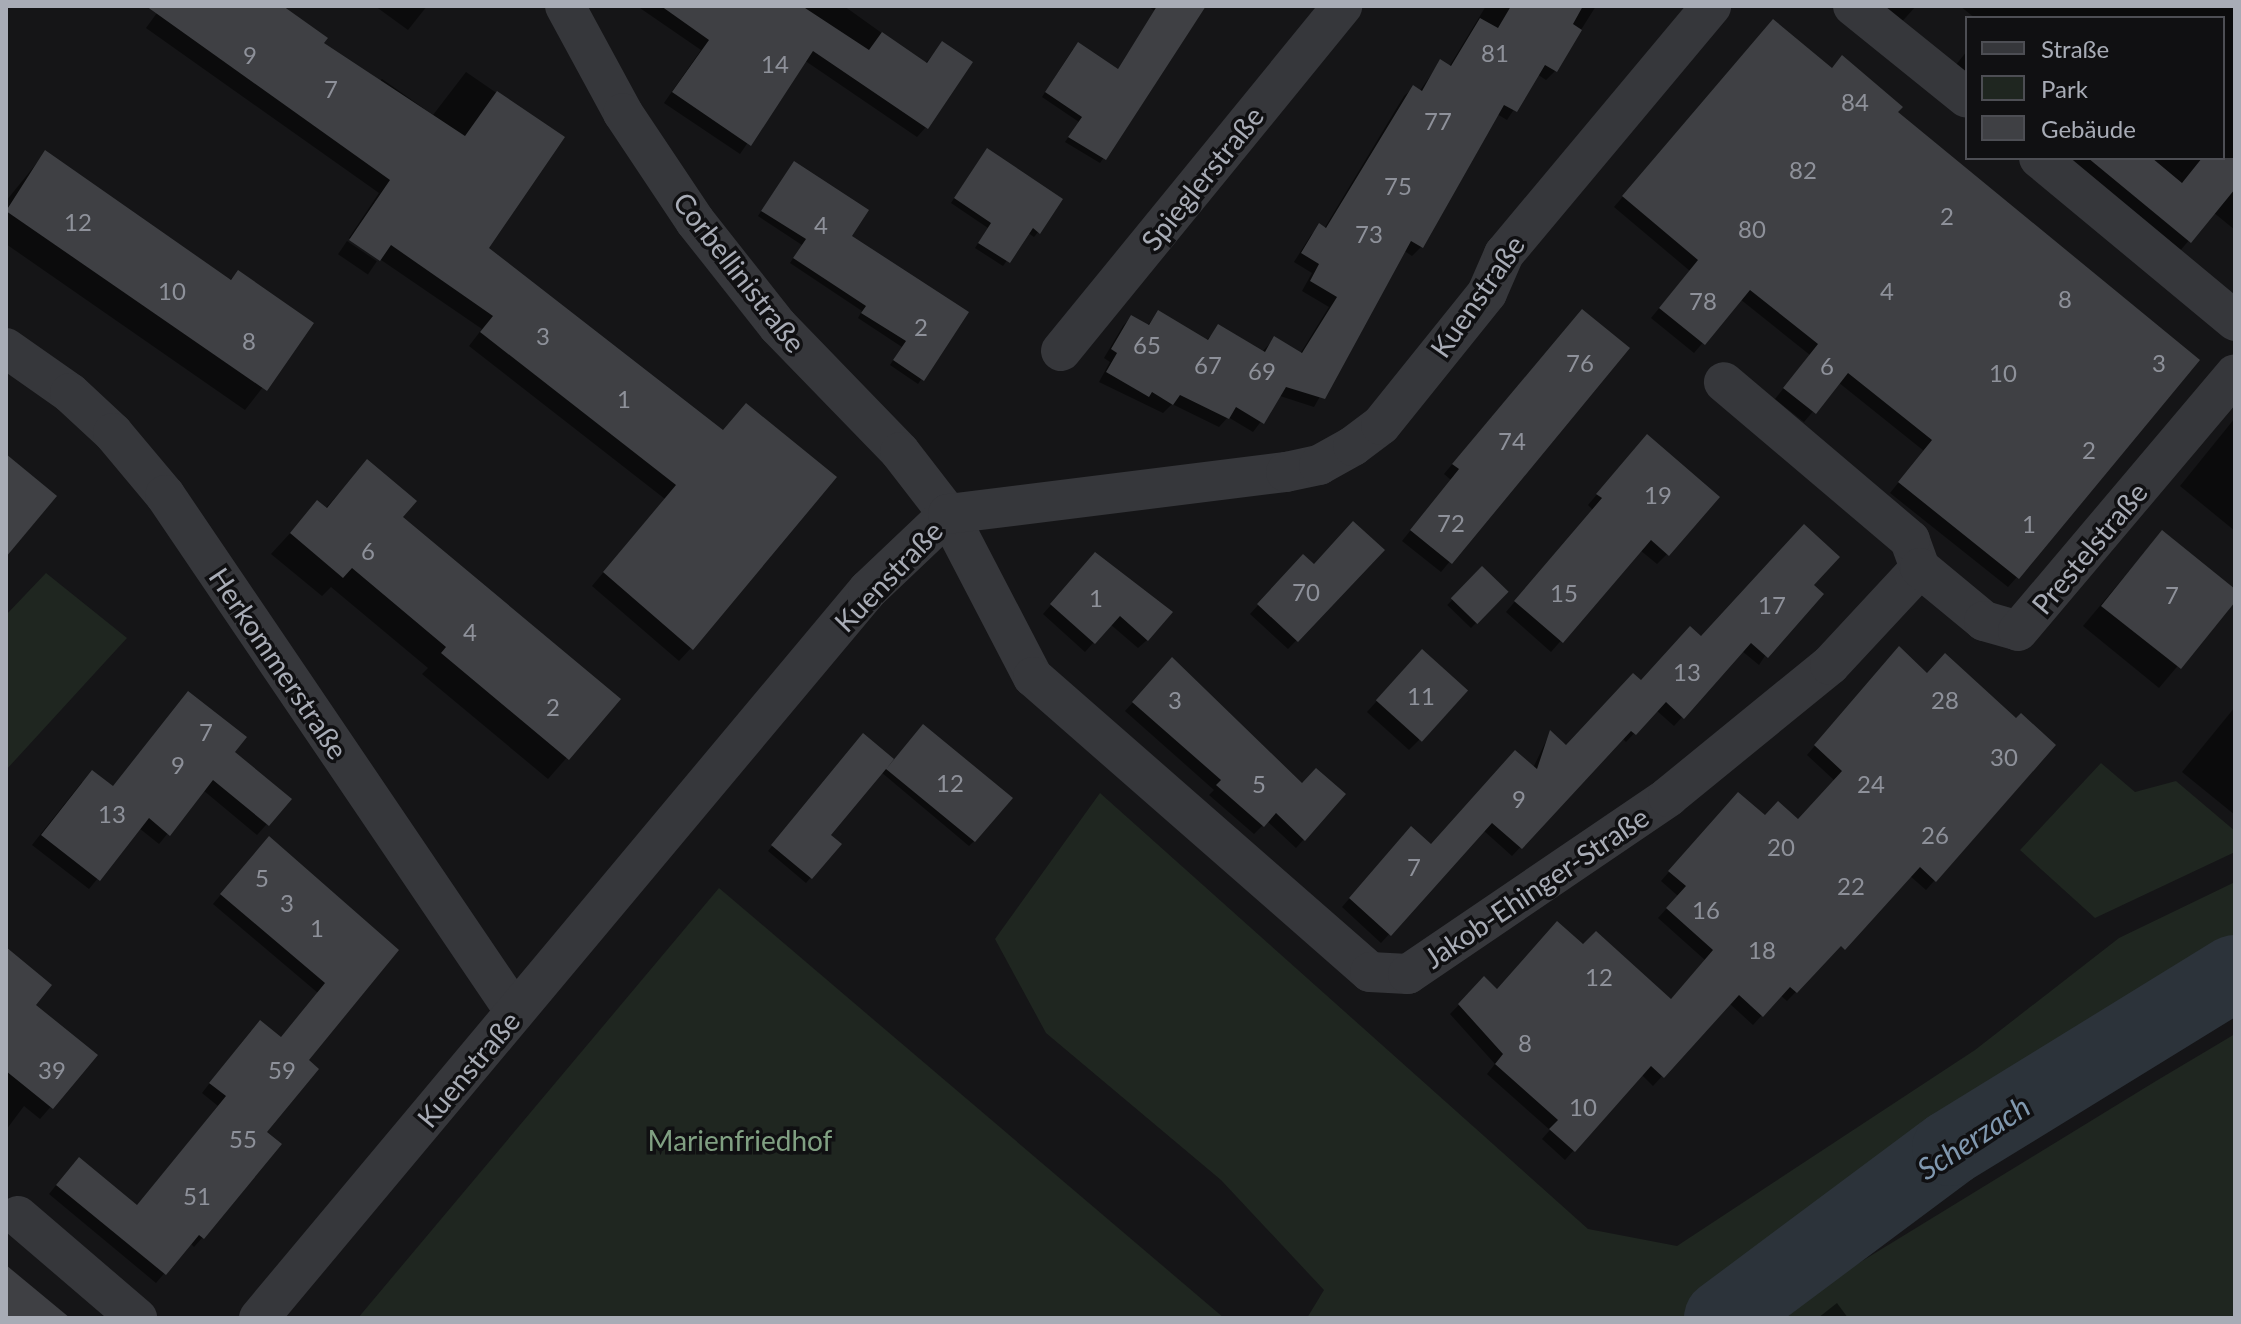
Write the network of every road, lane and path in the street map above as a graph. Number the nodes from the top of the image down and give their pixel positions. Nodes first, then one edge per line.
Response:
1 (565, 6) edge
2 (1342, 6) edge
3 (1711, 6) edge
4 (1853, 6) edge
5 (1965, 96) edge
6 (2041, 160) edge
7 (2235, 321) edge
8 (6, 348) edge
9 (1061, 351) dead end
10 (2235, 374) edge
11 (1724, 382) dead end
12 (948, 514) junction
13 (1920, 568) junction
14 (515, 1012) junction
15 (18, 1216) dead end
16 (137, 1318) edge
17 (259, 1318) edge

1 - 12 street, Corbellinistraße
2 - 9 street, Spieglerstraße
3 - 12 street, Kuenstraße
4 - 5 street
6 - 7 street
8 - 14 street, Herkommerstraße
10 - 13 street, Prestelstraße
11 - 13 street
12 - 13 street, Jakob-Ehinger-Straße
12 - 14 street, Kuenstraße
14 - 17 street, Kuenstraße
15 - 16 street

